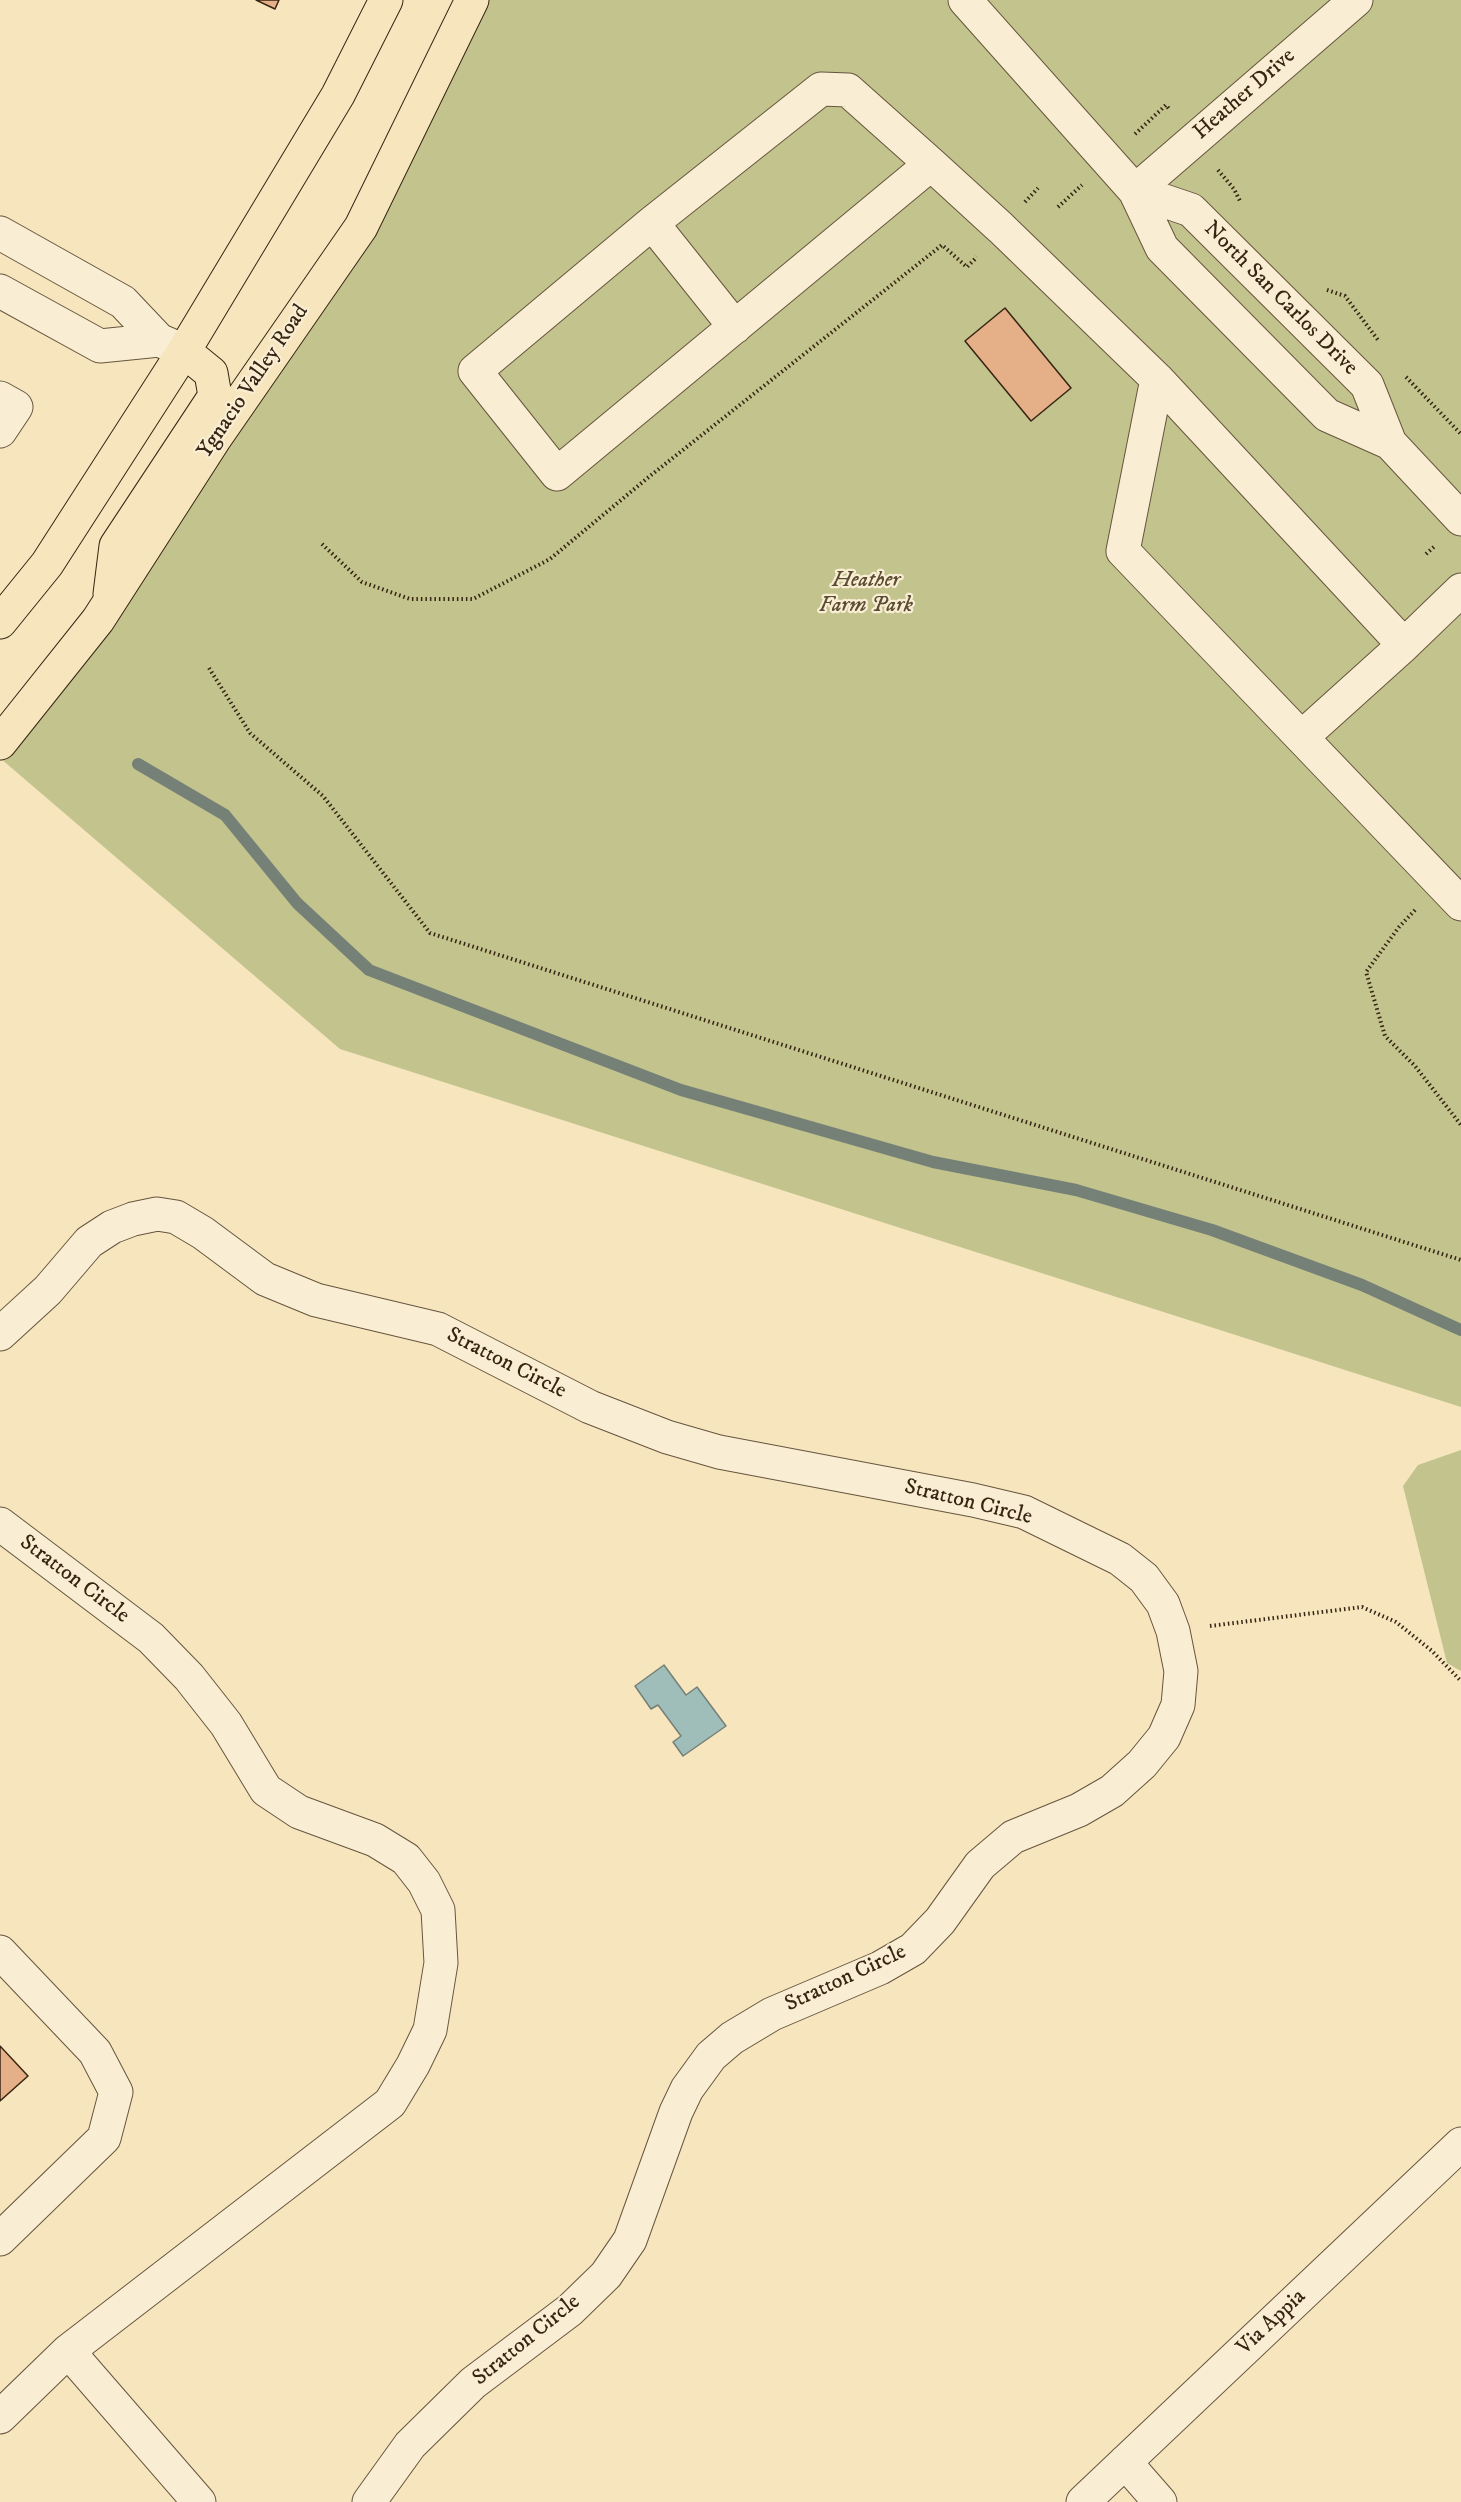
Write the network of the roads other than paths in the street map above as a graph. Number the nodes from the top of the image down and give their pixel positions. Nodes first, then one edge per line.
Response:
1 (386, 0) edge
2 (472, 0) edge
3 (965, 0) edge
4 (1356, 0) edge
5 (931, 164) junction
6 (1135, 191) junction
7 (652, 223) junction
8 (0, 232) edge
9 (0, 291) edge
10 (735, 327) junction
11 (172, 346) junction
12 (1157, 379) junction
13 (0, 398) edge
14 (0, 431) edge
15 (1390, 443) junction
16 (1461, 519) edge
17 (1461, 590) edge
18 (108, 602) junction
19 (0, 622) edge
20 (1404, 645) junction
21 (1302, 737) junction
22 (0, 743) edge
23 (1450, 893) edge
24 (0, 1334) edge
25 (0, 1524) edge
26 (0, 1952) edge
27 (1461, 2144) edge
28 (0, 2239) edge
29 (68, 2351) junction
30 (0, 2417) edge
31 (1125, 2462) junction
32 (199, 2502) edge
33 (369, 2502) edge
34 (1083, 2502) edge
35 (1160, 2502) edge

1 - 11 highway
2 - 18 highway, Ygnacio Valley Road
3 - 6 street, North San Carlos Drive
4 - 6 street, Heather Drive
5 - 7 street
5 - 10 street
5 - 12 street
6 - 15 street, North San Carlos Drive
6 - 15 street, North San Carlos Drive
7 - 10 street
7 - 10 street
8 - 11 street
9 - 11 street
11 - 18 highway
11 - 19 highway
12 - 20 street
12 - 21 street
13 - 14 street
15 - 16 street, North San Carlos Drive
17 - 20 street
18 - 22 highway, Ygnacio Valley Road
20 - 21 street
21 - 23 street
24 - 33 street, Stratton Circle
25 - 29 street, Stratton Circle
26 - 28 street
27 - 31 street, Via Appia
29 - 30 street, Stratton Circle
29 - 32 street
31 - 34 street, Via Appia
31 - 35 street

